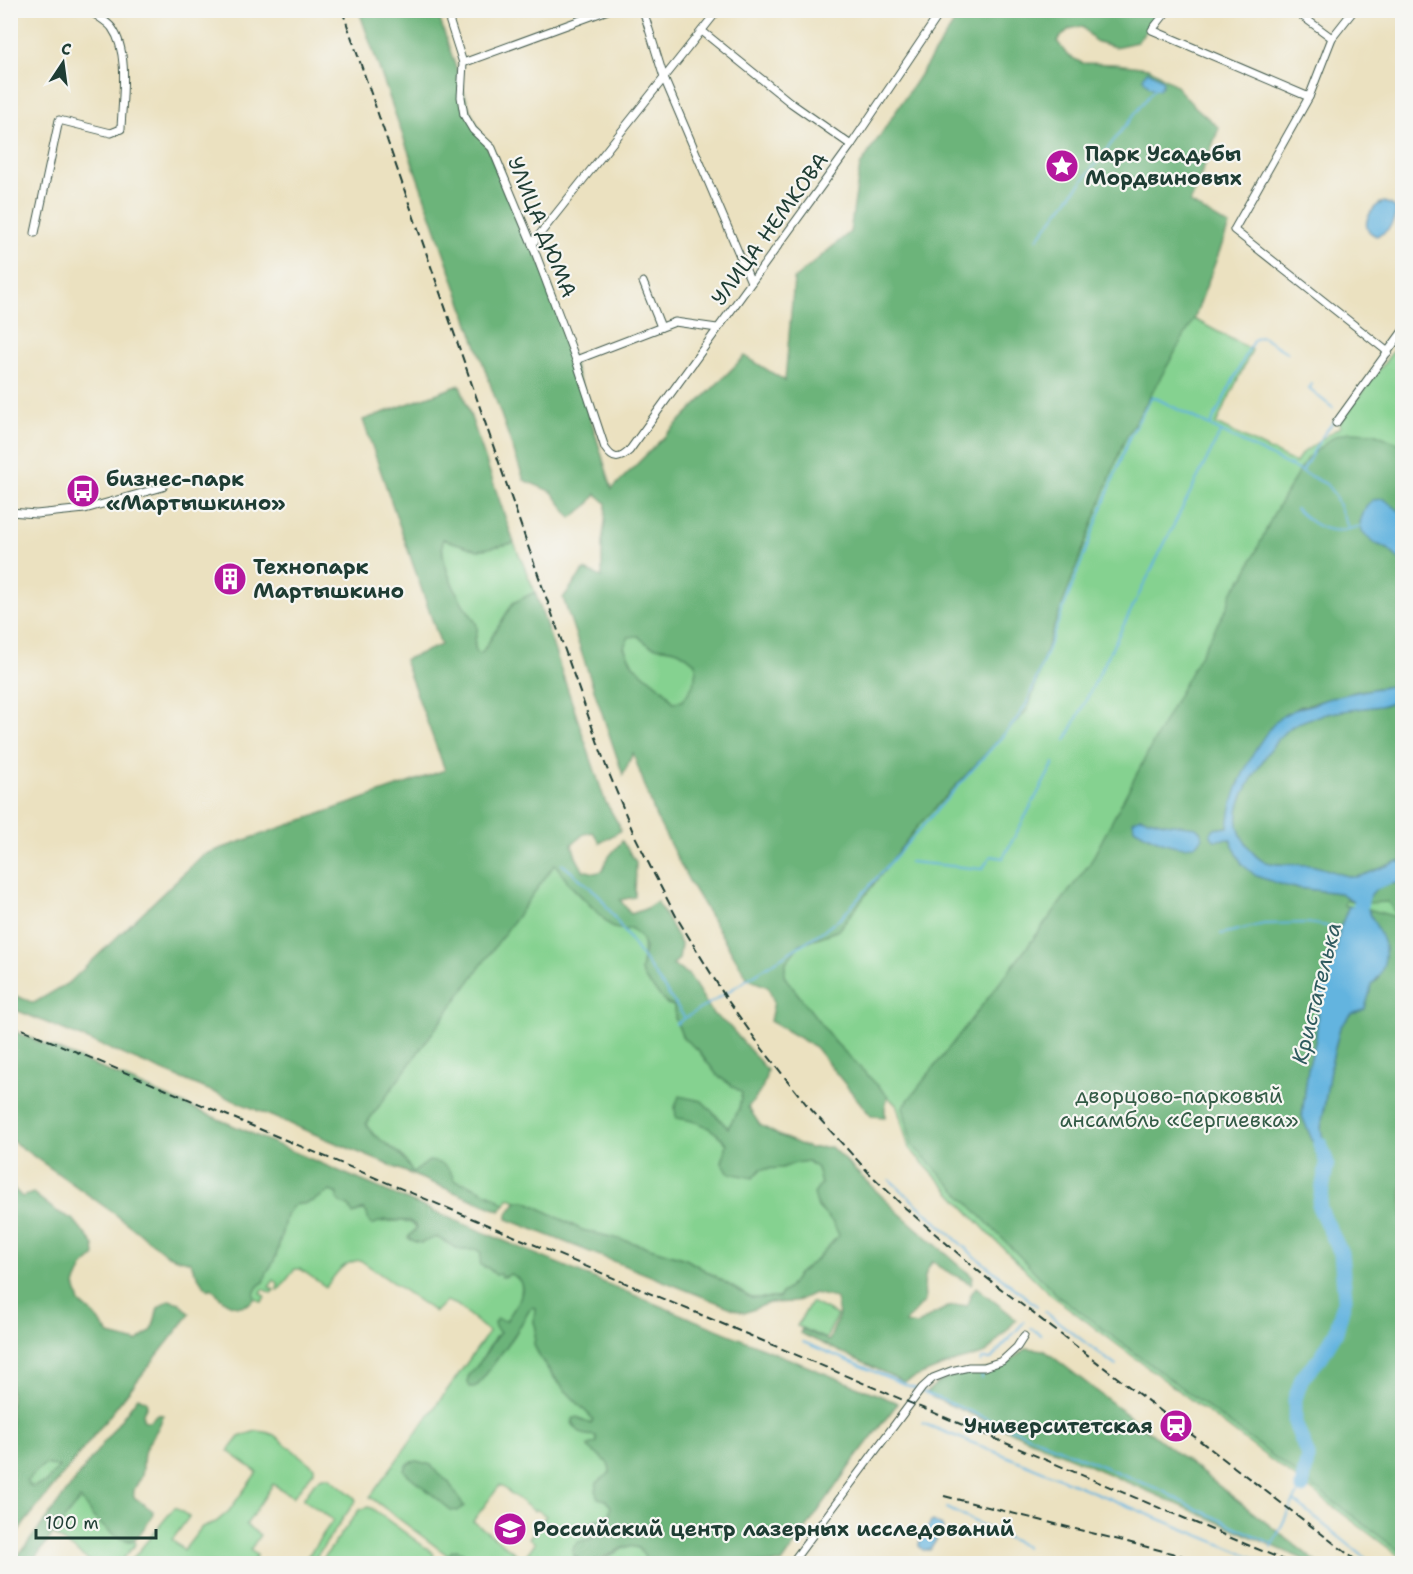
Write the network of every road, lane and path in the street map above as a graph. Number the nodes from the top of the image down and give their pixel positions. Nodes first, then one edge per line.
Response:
1 (89, 10) edge
2 (446, 10) edge
3 (608, 10) edge
4 (643, 10) edge
5 (718, 10) edge
6 (942, 10) edge
7 (1168, 10) edge
8 (1294, 10) edge
9 (1354, 10) edge
10 (702, 32) junction
11 (1332, 38) junction
12 (463, 63) junction
13 (664, 78) junction
14 (1309, 97) junction
15 (851, 145) junction
16 (35, 233) dead end
17 (532, 244) junction
18 (643, 282) dead end
19 (751, 282) junction
20 (661, 327) junction
21 (717, 328) junction
22 (1402, 332) edge
23 (1388, 352) junction
24 (576, 360) junction
25 (1336, 423) dead end
26 (615, 458) joint
27 (163, 487) dead end
28 (10, 512) edge
29 (1024, 1336) dead end
30 (790, 1563) edge

1 - 16 street
2 - 12 street, УЛИЦА ДЮМА
3 - 12 street
4 - 13 street
5 - 10 street
6 - 15 street, УЛИЦА НЕМКОВА
7 - 14 street
8 - 11 street
9 - 11 street
10 - 13 street
10 - 15 street
11 - 14 street
12 - 17 street, УЛИЦА ДЮМА
13 - 17 street
13 - 19 street
14 - 23 street
15 - 19 street, УЛИЦА НЕМКОВА
17 - 24 street, УЛИЦА ДЮМА
18 - 20 street
19 - 21 street, УЛИЦА НЕМКОВА
20 - 21 street
20 - 24 street
21 - 26 street, УЛИЦА НЕМКОВА
22 - 23 street
23 - 25 street
24 - 26 street, УЛИЦА ДЮМА
27 - 28 street
29 - 30 street

